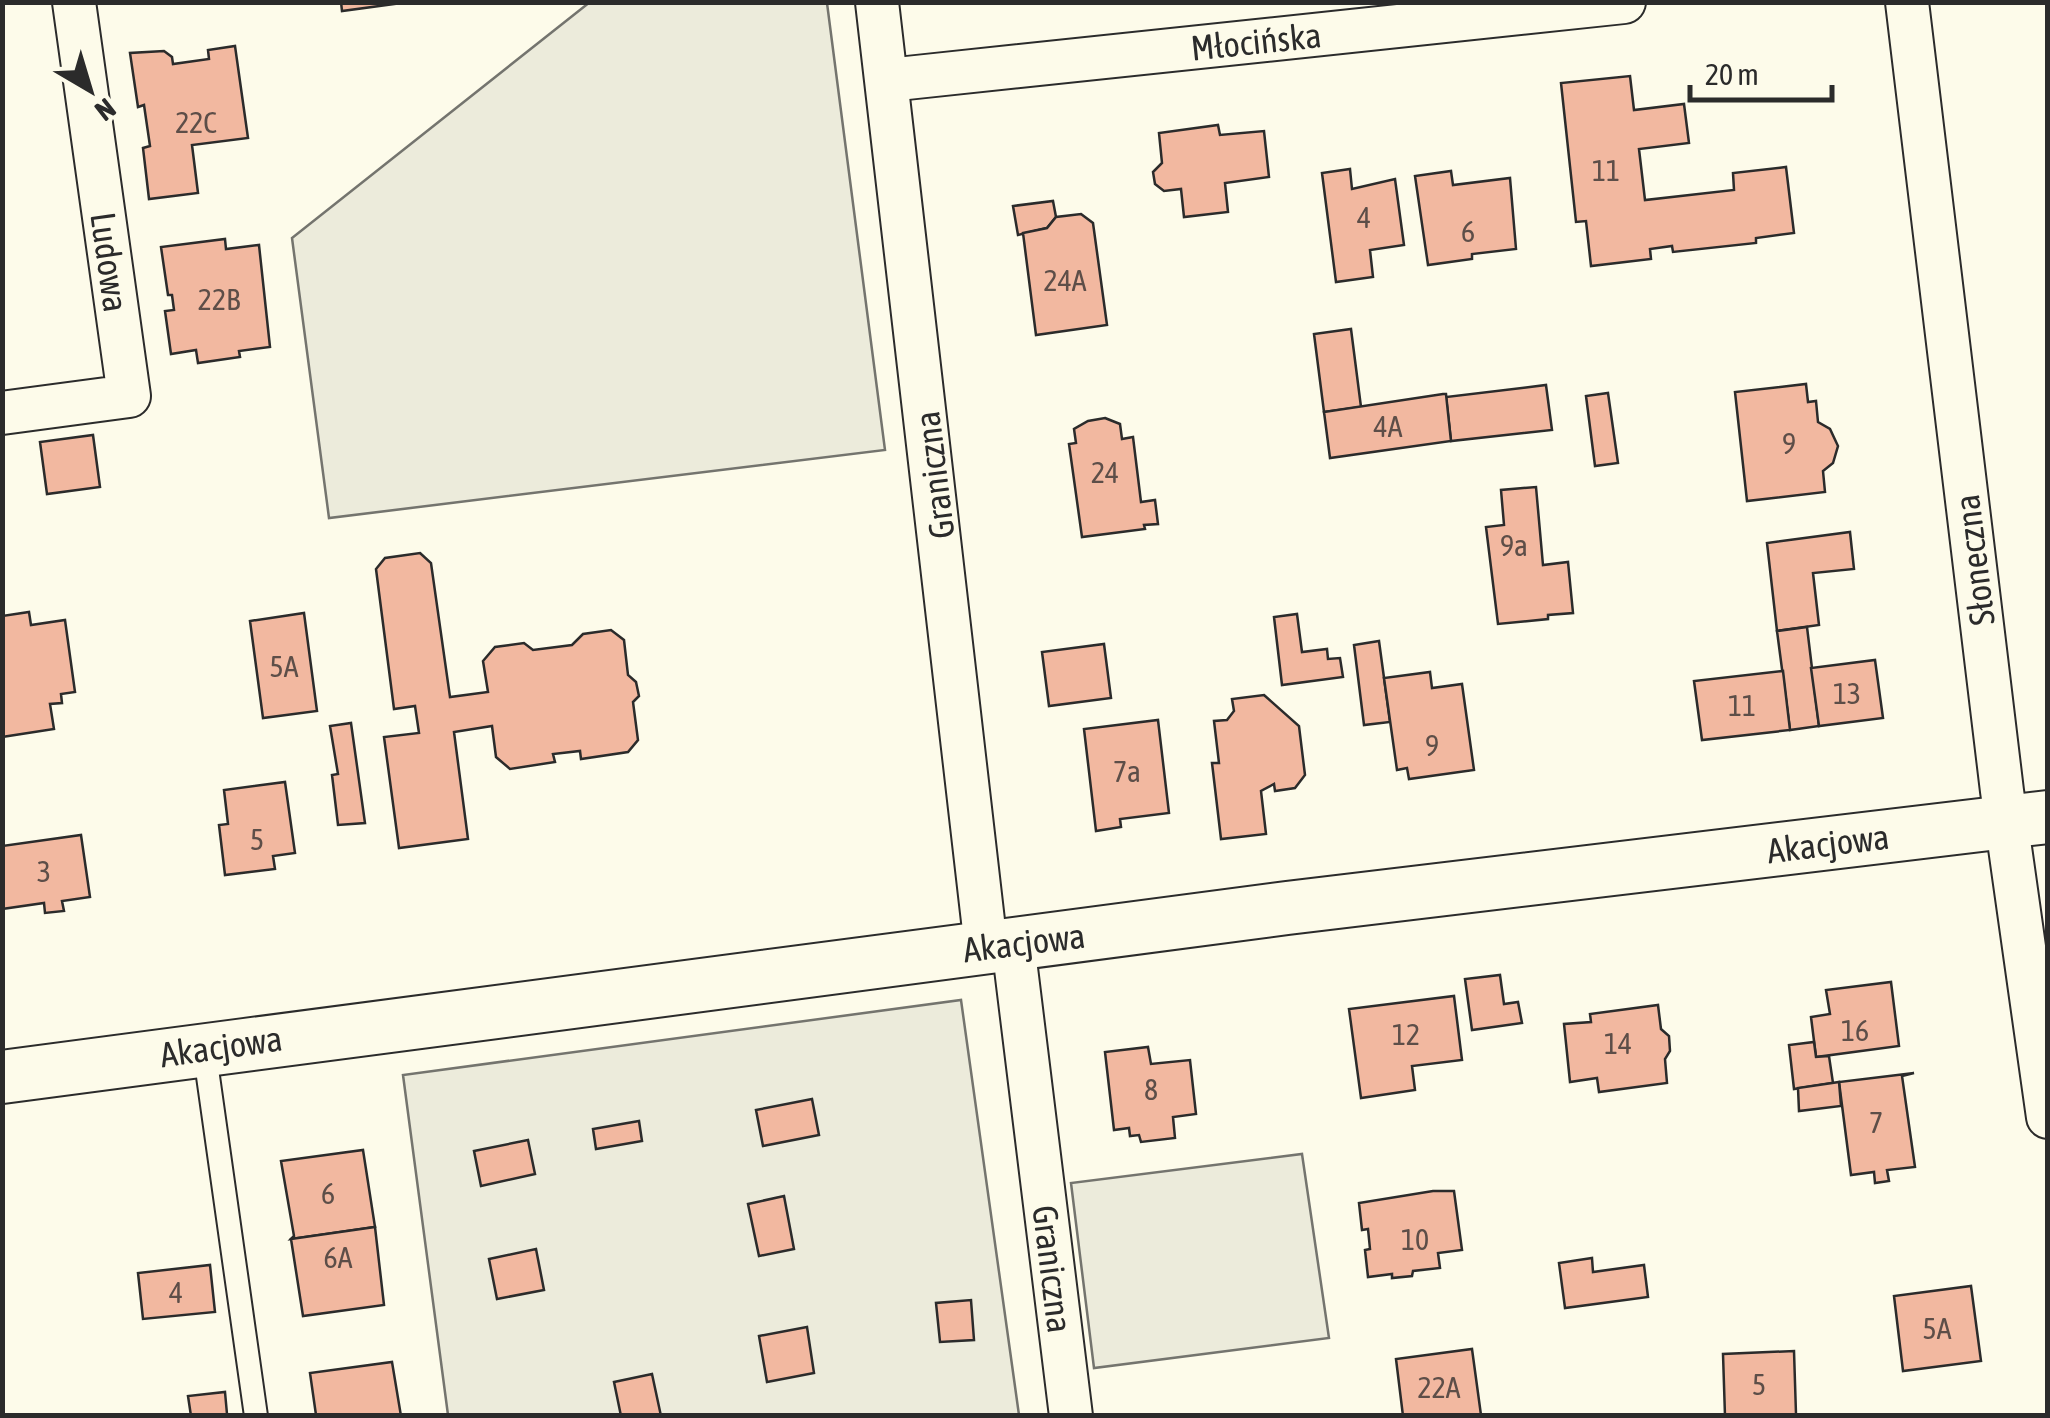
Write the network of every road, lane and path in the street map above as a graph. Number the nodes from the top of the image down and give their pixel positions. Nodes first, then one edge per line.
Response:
1 (74, 2) edge
2 (877, 2) edge
3 (1624, 2) edge
4 (1907, 2) edge
5 (888, 80) junction
6 (2, 413) edge
7 (2027, 819) edge
8 (1000, 945) junction
9 (204, 1048) junction
10 (2, 1077) edge
11 (2048, 1116) edge
12 (256, 1416) edge
13 (1071, 1416) edge

1 - 6 street, Ludowa
2 - 5 street, Graniczna
3 - 5 street, Młocińska
4 - 7 street, Słoneczna
5 - 8 street, Graniczna
7 - 8 street, Akacjowa
7 - 11 street, Słoneczna
8 - 9 street, Akacjowa
8 - 13 street, Graniczna
9 - 10 street, Akacjowa
9 - 12 lane

